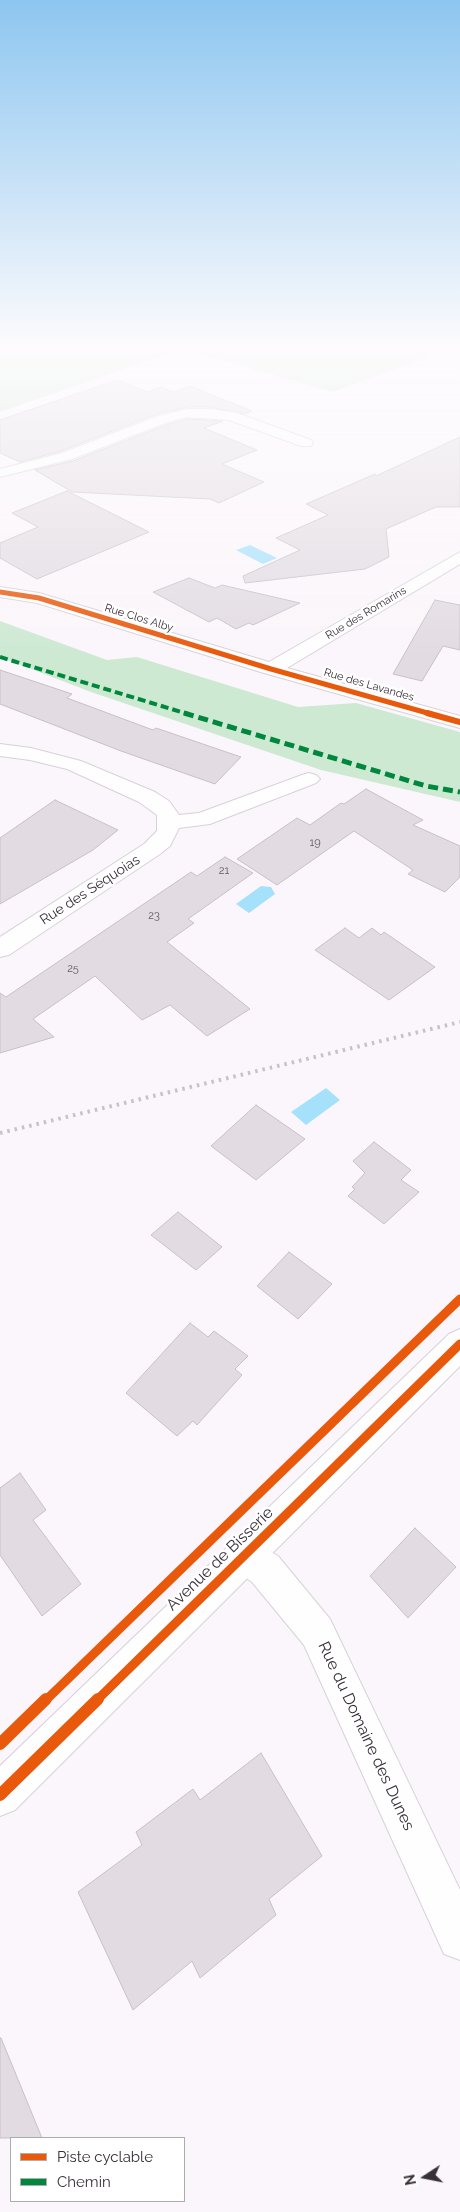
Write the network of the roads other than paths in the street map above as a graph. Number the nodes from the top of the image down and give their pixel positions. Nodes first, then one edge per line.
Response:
1 (82, 450) edge
2 (0, 473) edge
3 (460, 557) edge
4 (0, 592) edge
5 (271, 669) junction
6 (460, 722) edge
7 (0, 750) edge
8 (309, 779) dead end
9 (168, 823) junction
10 (0, 949) edge
11 (460, 1344) edge
12 (244, 1555) junction
13 (0, 1795) edge
14 (460, 1938) edge

1 - 2 street
3 - 5 street, Rue des Romarins
4 - 5 street, Rue Clos Alby
5 - 6 street, Rue des Lavandes
7 - 9 street
8 - 9 street
9 - 10 street, Rue des Séquoias
11 - 12 street, Avenue de Bisserie
12 - 13 street, Avenue de Bisserie
12 - 14 street, Rue du Domaine des Dunes

